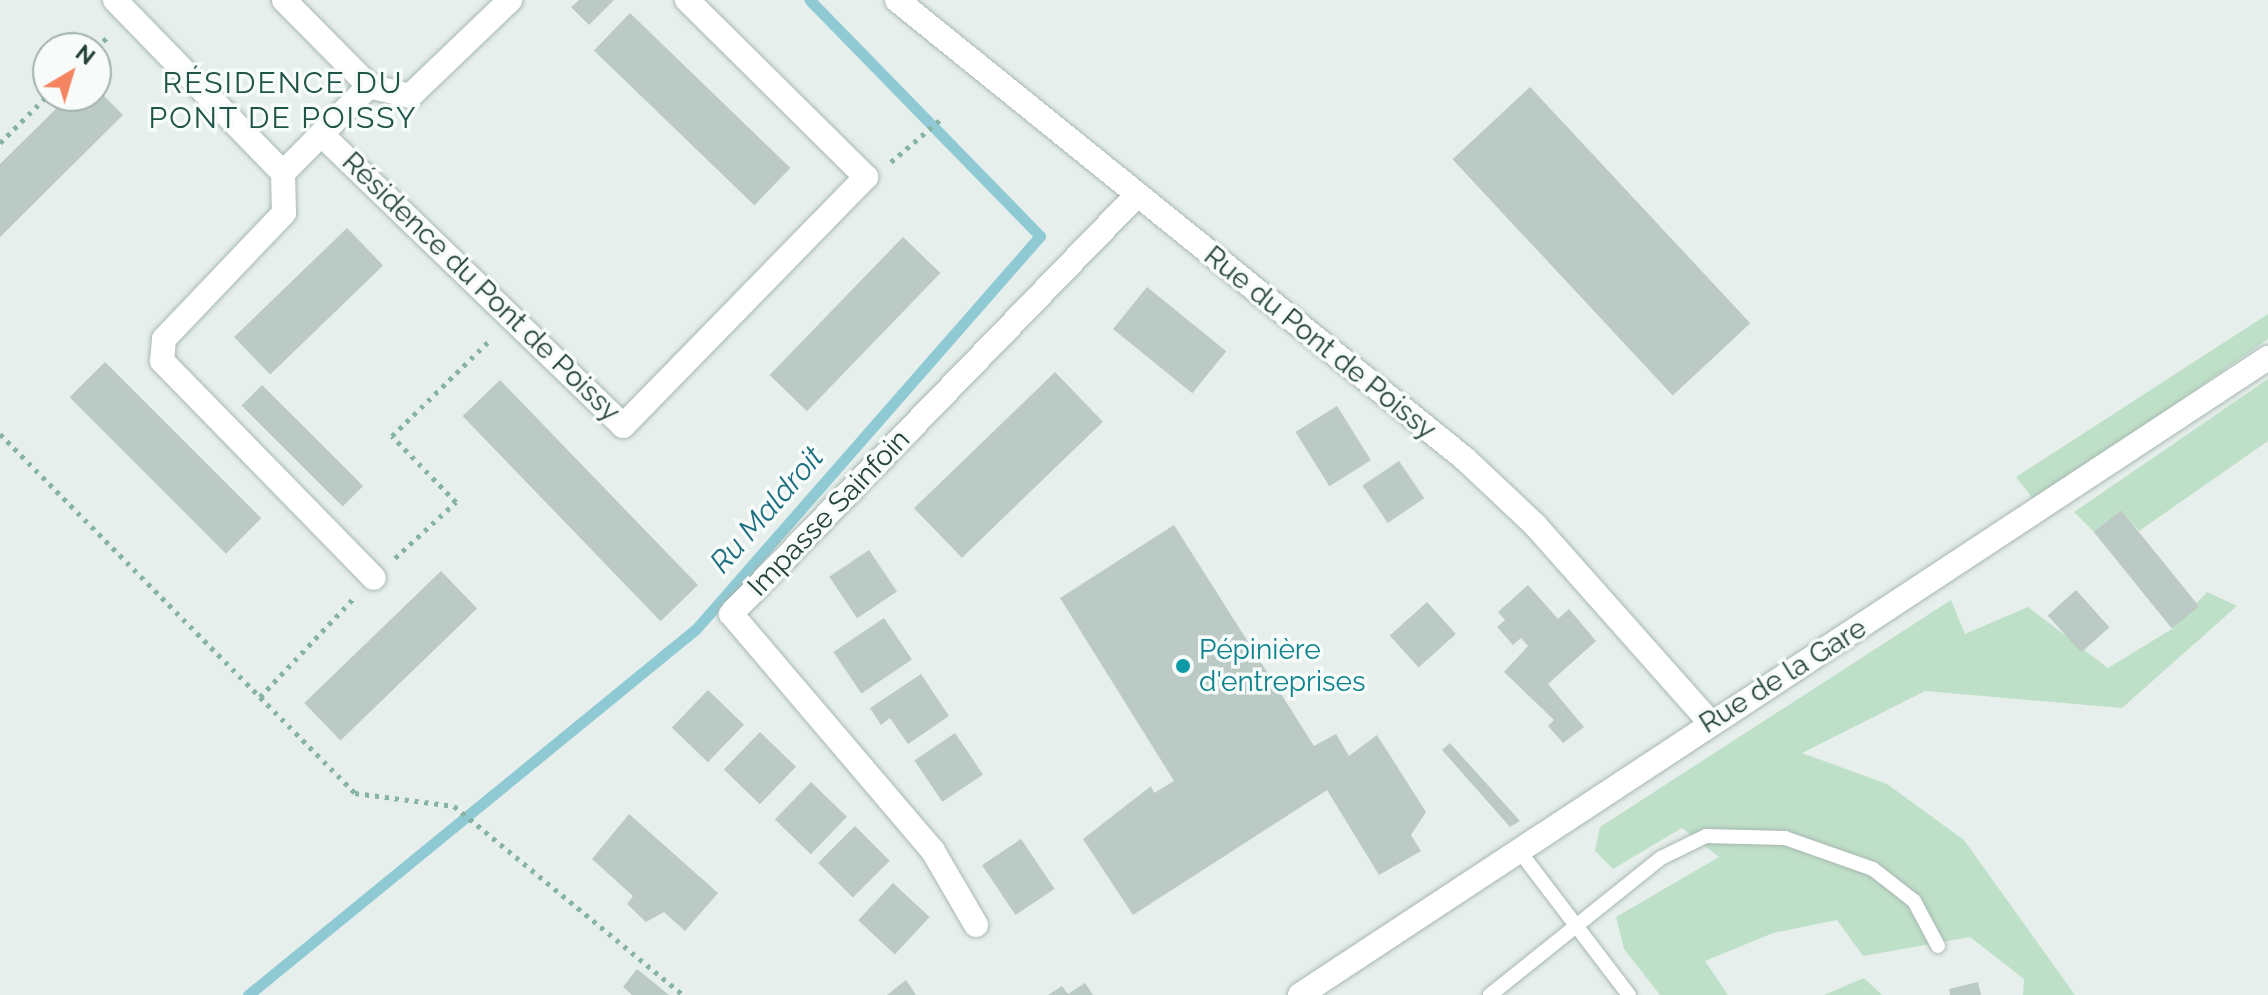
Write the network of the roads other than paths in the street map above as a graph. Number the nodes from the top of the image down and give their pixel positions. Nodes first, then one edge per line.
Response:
1 (115, 0) edge
2 (284, 0) edge
3 (510, 0) edge
4 (687, 0) edge
5 (897, 0) edge
6 (369, 86) junction
7 (321, 134) junction
8 (283, 173) junction
9 (1136, 196) junction
10 (2268, 358) edge
11 (374, 578) road end
12 (1710, 722) junction
13 (1517, 848) junction
14 (976, 925) dead end
15 (1576, 926) junction
16 (1938, 946) dead end
17 (1300, 995) edge
18 (1490, 995) edge
19 (1629, 995) edge

1 - 8 street
2 - 6 street
3 - 6 street
4 - 7 street, Résidence du Pont de Poissy
5 - 9 street, Rue du Pont de Poissy
6 - 7 street, Résidence du Pont de Poissy
7 - 8 street, Résidence du Pont de Poissy
8 - 11 street
9 - 12 street, Rue du Pont de Poissy
9 - 14 street, Impasse Sainfoin
10 - 12 street, Rue de la Gare
12 - 13 street, Rue de la Gare
13 - 15 lane
13 - 17 street, Rue de la Gare
15 - 16 lane
15 - 18 lane
15 - 19 lane

